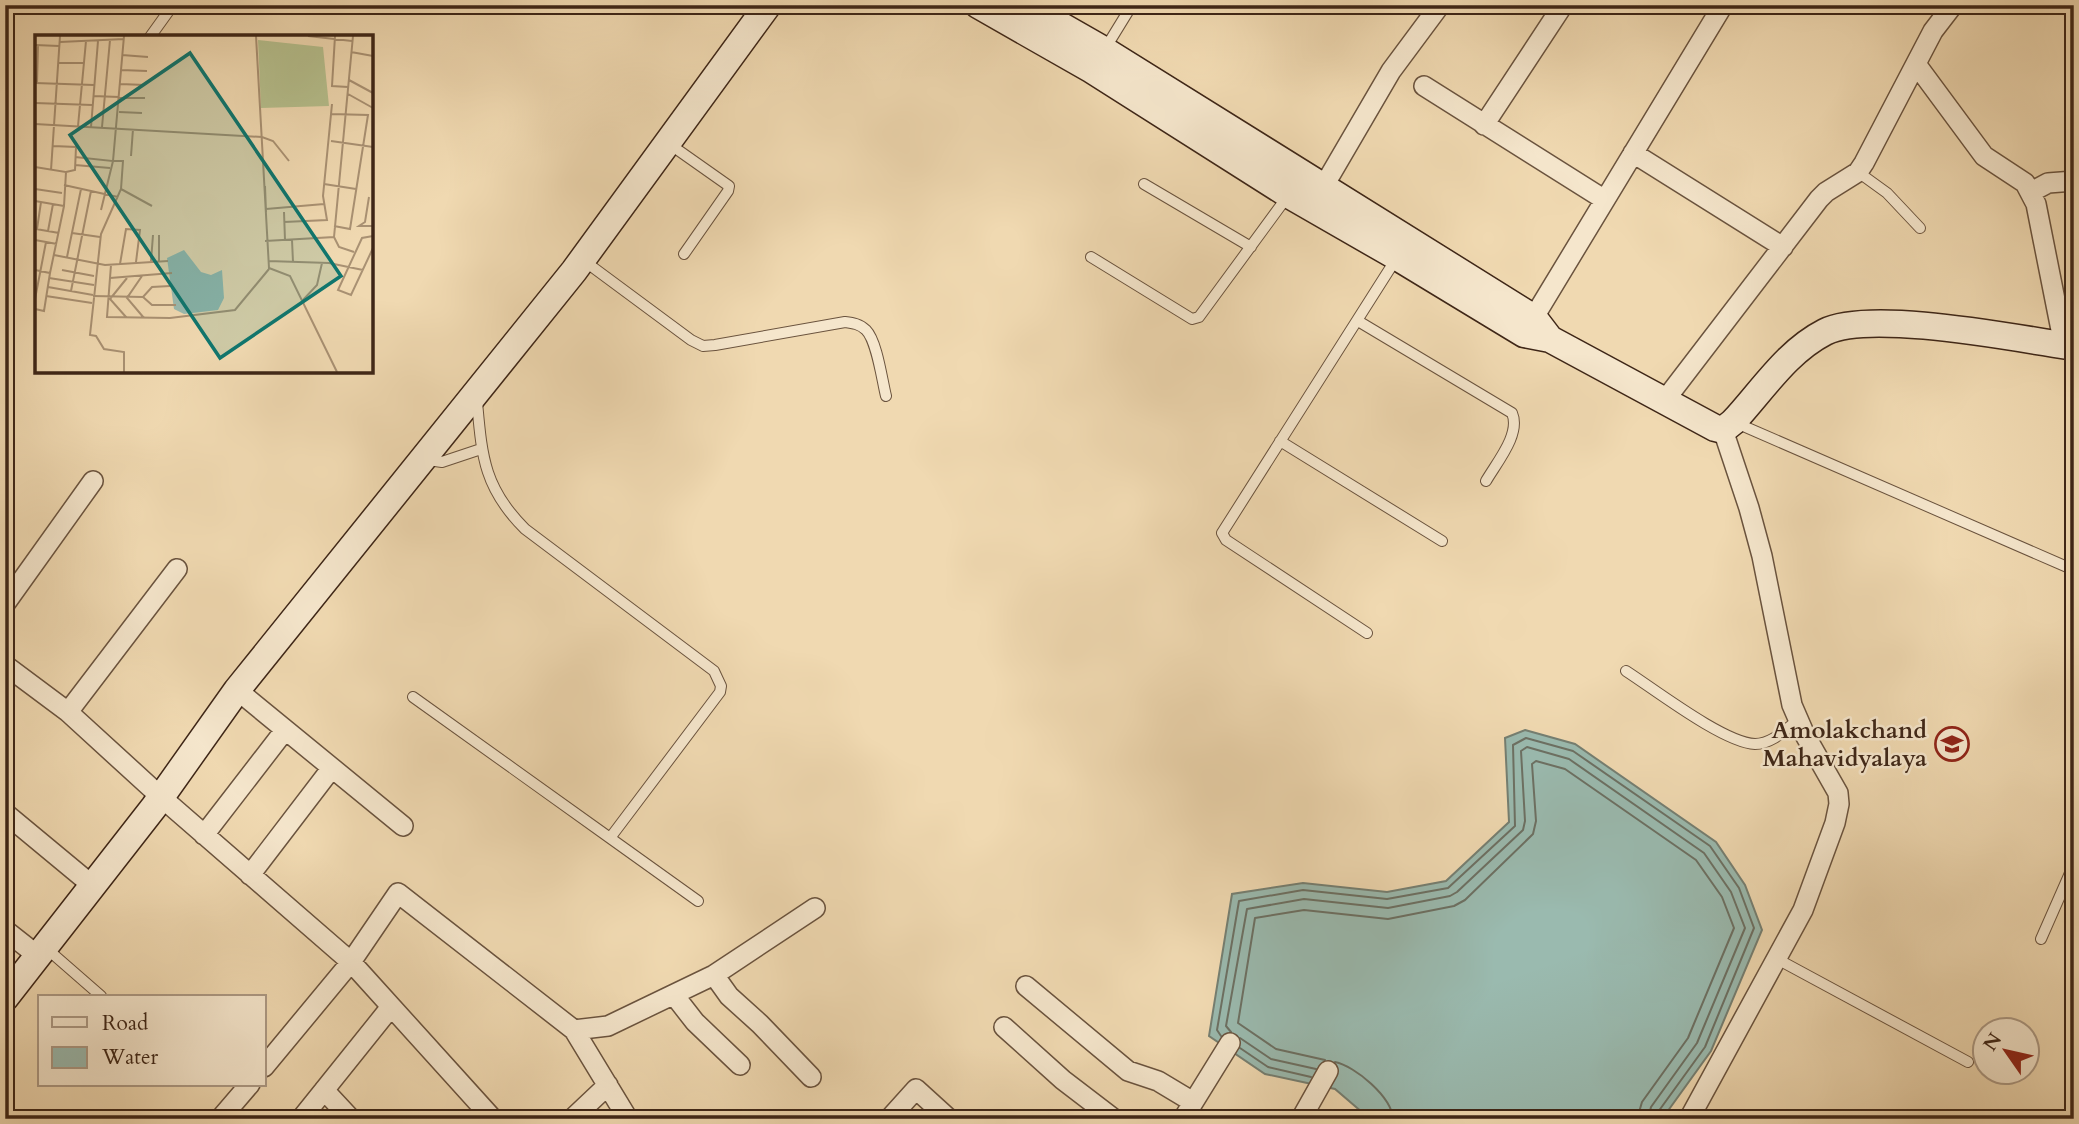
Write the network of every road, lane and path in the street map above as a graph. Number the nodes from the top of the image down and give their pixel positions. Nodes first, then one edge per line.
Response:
1 (173, 5) edge
2 (768, 5) edge
3 (978, 5) edge
4 (1025, 5) edge
5 (1132, 5) edge
6 (1440, 5) edge
7 (1563, 5) edge
8 (1723, 5) edge
9 (1953, 5) edge
10 (151, 35) edge
11 (1098, 60) junction
12 (1916, 64) junction
13 (1423, 86) dead end
14 (1484, 125) junction
15 (668, 143) junction
16 (1633, 153) junction
17 (1858, 172) junction
18 (2074, 181) edge
19 (1144, 184) dead end
20 (1307, 190) junction
21 (2031, 192) junction
22 (1605, 200) junction
23 (1920, 228) dead end
24 (1251, 247) junction
25 (1783, 247) junction
26 (1402, 249) junction
27 (684, 254) dead end
28 (1091, 257) dead end
29 (583, 260) junction
30 (1358, 321) junction
31 (1529, 326) junction
32 (2069, 346) edge
33 (476, 394) junction
34 (886, 396) dead end
35 (1665, 400) junction
36 (1728, 426) junction
37 (1280, 441) junction
38 (481, 449) junction
39 (424, 459) junction
40 (93, 481) dead end
41 (1486, 481) dead end
42 (1442, 541) dead end
43 (177, 569) dead end
44 (2074, 570) edge
45 (5, 604) edge
46 (1367, 633) dead end
47 (5, 665) edge
48 (1626, 671) dead end
49 (237, 690) junction
50 (413, 697) dead end
51 (68, 712) junction
52 (1798, 720) junction
53 (285, 730) junction
54 (331, 769) junction
55 (161, 797) junction
56 (5, 813) edge
57 (403, 826) dead end
58 (204, 835) junction
59 (610, 838) junction
60 (2074, 864) edge
61 (250, 875) junction
62 (93, 886) junction
63 (698, 901) dead end
64 (815, 908) dead end
65 (5, 930) edge
66 (2041, 939) dead end
67 (42, 952) junction
68 (1777, 959) junction
69 (351, 962) junction
70 (714, 975) junction
71 (1026, 986) dead end
72 (100, 995) edge
73 (674, 995) junction
74 (5, 998) edge
75 (390, 1008) junction
76 (1003, 1027) dead end
77 (574, 1030) junction
78 (1230, 1043) dead end
79 (1968, 1062) dead end
80 (266, 1065) edge
81 (740, 1065) dead end
82 (1328, 1071) dead end
83 (811, 1077) dead end
84 (608, 1085) junction
85 (248, 1086) edge
86 (324, 1090) junction
87 (1194, 1102) junction
88 (220, 1119) edge
89 (301, 1119) edge
90 (351, 1119) edge
91 (493, 1119) edge
92 (572, 1119) edge
93 (628, 1119) edge
94 (889, 1119) edge
95 (949, 1119) edge
96 (1114, 1119) edge
97 (1183, 1119) edge
98 (1301, 1119) edge
99 (1689, 1119) edge

1 - 10 lane
2 - 15 street
3 - 11 street
4 - 11 street
5 - 11 lane
6 - 20 street
7 - 14 street
8 - 16 street
9 - 12 street
11 - 20 street
12 - 17 street
12 - 21 street
13 - 14 street
14 - 22 street
15 - 27 lane
15 - 29 street
16 - 22 street
16 - 25 street
17 - 23 lane
17 - 25 street
18 - 21 street
19 - 24 lane
20 - 24 lane
20 - 26 street
21 - 32 street
22 - 31 street
24 - 28 lane
25 - 35 street
26 - 30 lane
26 - 31 street
29 - 33 street
29 - 34 lane
30 - 37 lane
30 - 41 lane
31 - 35 street
32 - 36 street
33 - 38 lane
33 - 39 street
35 - 36 street
36 - 44 lane
36 - 52 street
37 - 42 lane
37 - 46 lane
38 - 39 lane
38 - 59 lane
39 - 49 street
40 - 45 street
43 - 51 street
47 - 51 street
48 - 52 lane
49 - 53 street
49 - 55 street
50 - 59 lane
51 - 55 street
52 - 68 street
53 - 54 street
53 - 58 street
54 - 57 street
54 - 61 street
55 - 58 street
55 - 62 street
56 - 62 street
58 - 61 street
59 - 63 lane
60 - 66 lane
61 - 69 street
62 - 67 street
64 - 70 street
65 - 67 street
67 - 72 lane
67 - 74 street
68 - 79 lane
68 - 99 street
69 - 75 street
69 - 77 street
69 - 80 street
70 - 73 street
70 - 83 street
71 - 87 street
73 - 77 street
73 - 81 street
75 - 86 street
75 - 91 street
76 - 96 street
77 - 84 street
78 - 87 street
82 - 98 street
84 - 92 street
84 - 93 street
85 - 88 street
86 - 89 street
86 - 90 street
87 - 97 street
94 - 95 street

